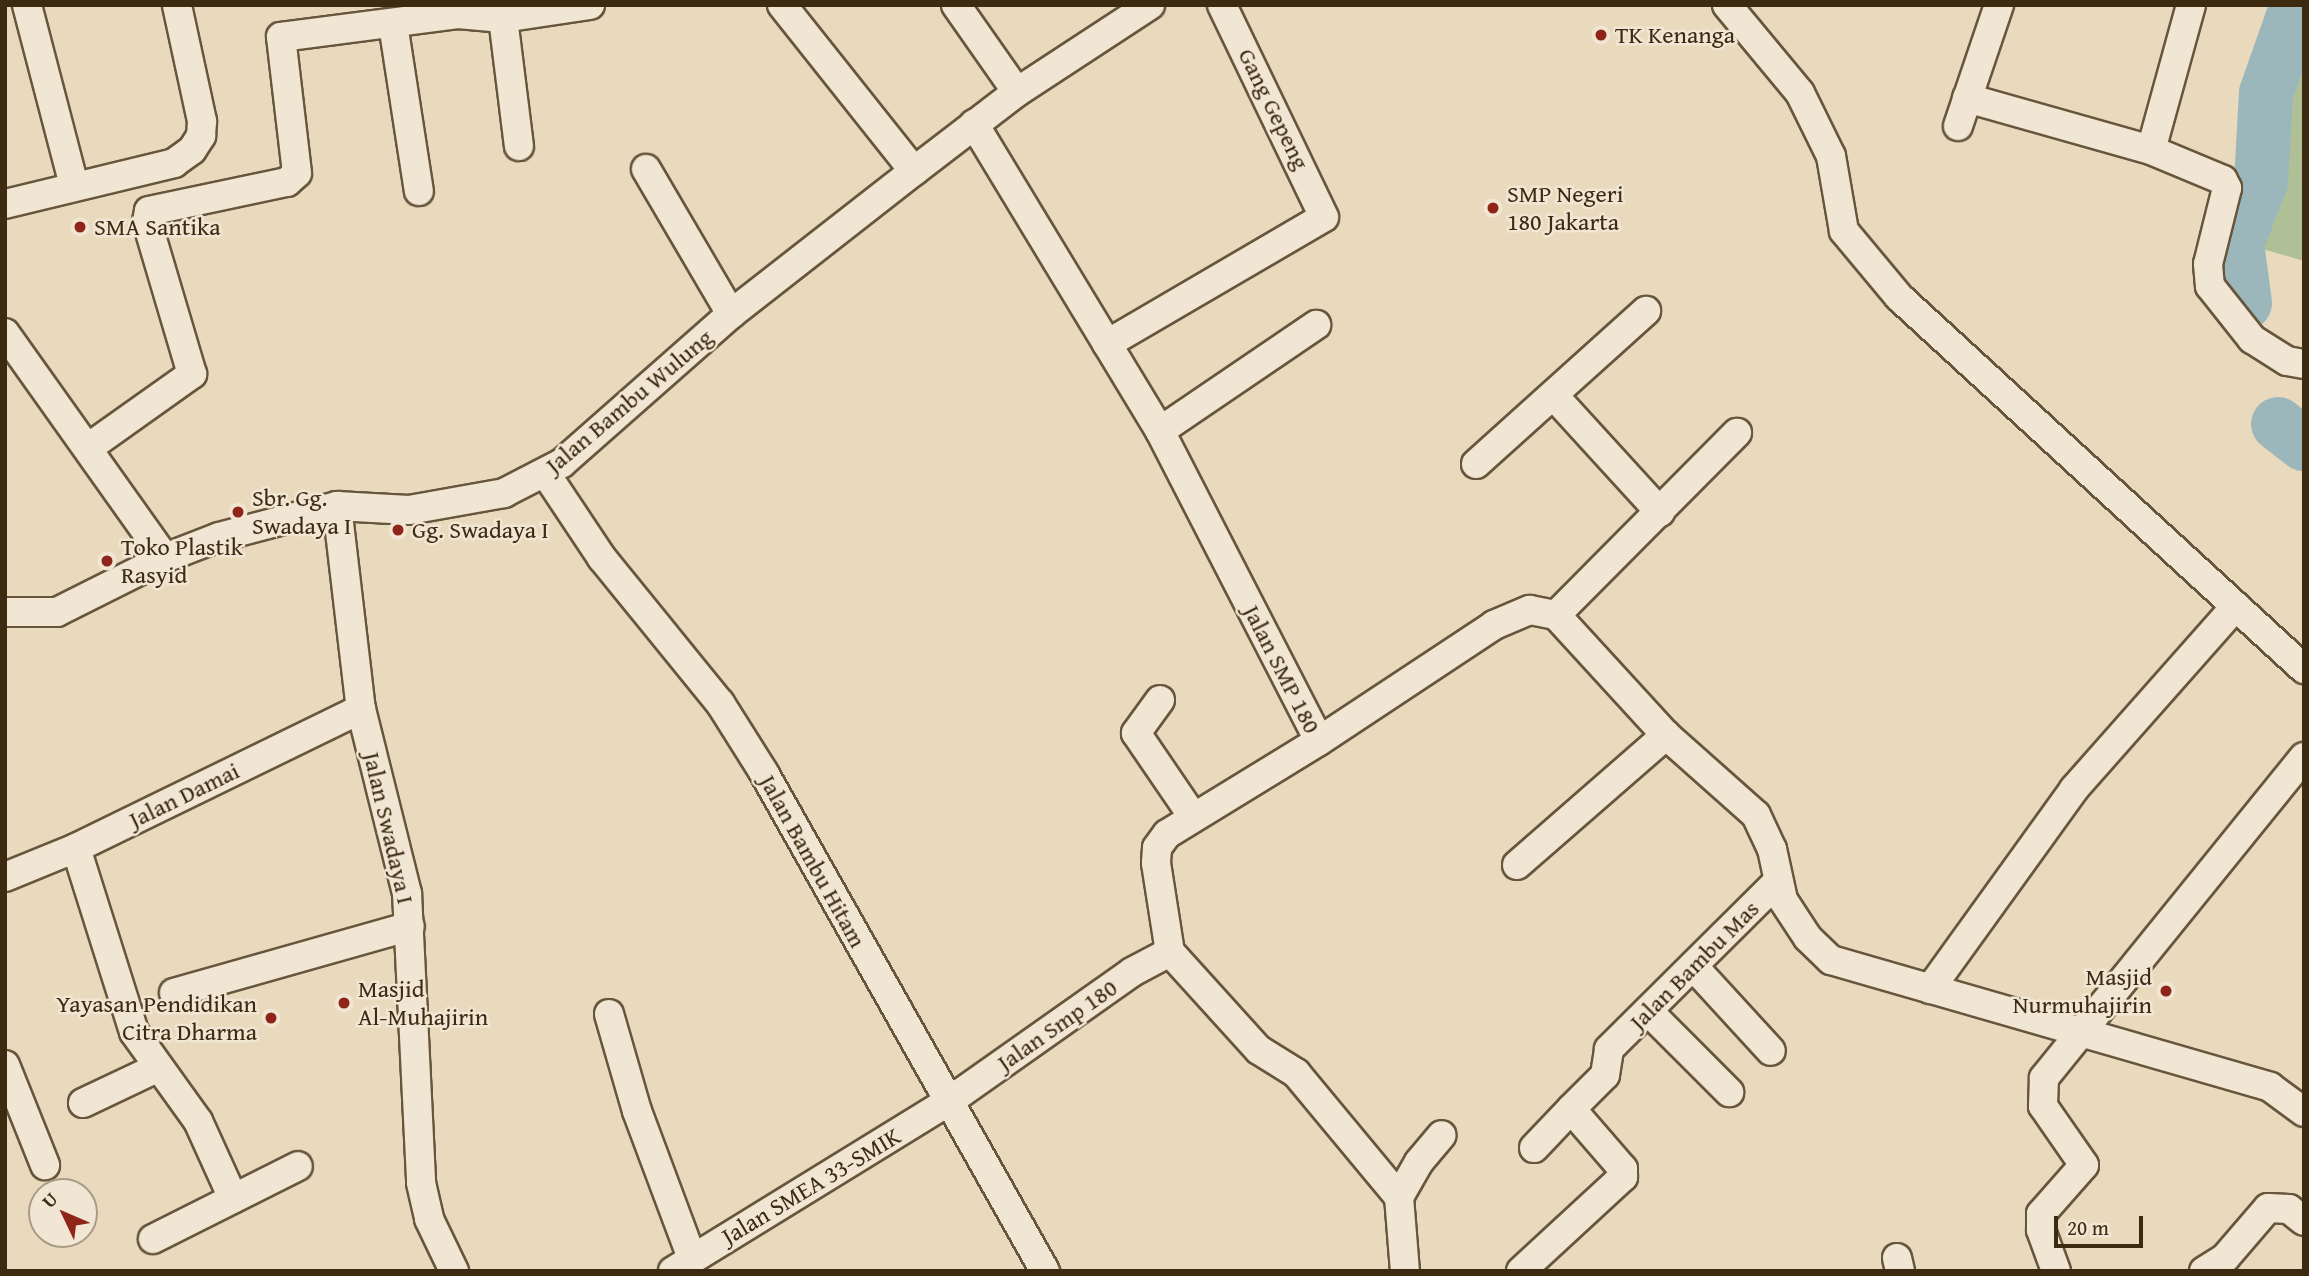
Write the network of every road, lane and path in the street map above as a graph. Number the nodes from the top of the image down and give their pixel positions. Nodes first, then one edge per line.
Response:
1 (27, 5) edge
2 (177, 5) edge
3 (590, 5) edge
4 (782, 5) edge
5 (956, 5) edge
6 (1150, 5) edge
7 (1222, 5) edge
8 (1727, 5) edge
9 (1999, 5) edge
10 (2191, 5) edge
11 (457, 10) edge
12 (503, 18) junction
13 (393, 24) junction
14 (1017, 92) junction
15 (1967, 98) junction
16 (974, 124) junction
17 (1958, 126) dead end
18 (519, 146) dead end
19 (2151, 150) junction
20 (646, 169) dead end
21 (914, 171) junction
22 (74, 185) junction
23 (419, 191) dead end
24 (5, 204) edge
25 (1646, 311) dead end
26 (731, 314) junction
27 (1316, 325) dead end
28 (5, 332) edge
29 (1107, 344) junction
30 (2304, 364) edge
31 (1555, 397) junction
32 (1160, 430) junction
33 (1737, 433) dead end
34 (88, 448) junction
35 (1476, 464) dead end
36 (546, 474) junction
37 (337, 506) junction
38 (1660, 512) junction
39 (164, 558) junction
40 (2236, 606) junction
41 (5, 612) edge
42 (1556, 615) junction
43 (2304, 669) edge
44 (1160, 700) dead end
45 (361, 709) junction
46 (1666, 734) junction
47 (1319, 741) junction
48 (2304, 757) edge
49 (1192, 815) junction
50 (76, 848) junction
51 (1517, 865) dead end
52 (5, 877) edge
53 (1778, 881) junction
54 (410, 926) junction
55 (1170, 952) junction
56 (1693, 966) junction
57 (1930, 989) junction
58 (174, 992) dead end
59 (1648, 1011) junction
60 (609, 1014) dead end
61 (2079, 1031) junction
62 (1771, 1051) dead end
63 (5, 1065) edge
64 (157, 1068) junction
65 (1729, 1092) dead end
66 (948, 1102) junction
67 (83, 1103) dead end
68 (1571, 1110) junction
69 (2304, 1112) edge
70 (1442, 1135) dead end
71 (1534, 1148) dead end
72 (45, 1165) dead end
73 (298, 1166) dead end
74 (1399, 1197) junction
75 (233, 1198) junction
76 (2304, 1220) edge
77 (153, 1239) dead end
78 (683, 1264) edge
79 (454, 1271) edge
80 (1045, 1271) edge
81 (1405, 1271) edge
82 (1521, 1271) edge
83 (2056, 1271) edge
84 (2204, 1271) edge

1 - 22 street
2 - 22 street
3 - 12 street
4 - 21 street
5 - 14 street
6 - 14 street, Jalan Bambu Wulung
7 - 29 street, Gang Gepeng
8 - 40 street
9 - 15 street
10 - 19 street
11 - 12 street
11 - 13 street
12 - 18 street
13 - 23 street
13 - 34 street
14 - 16 street, Jalan Bambu Wulung
15 - 17 street
15 - 19 street
16 - 21 street, Jalan Bambu Wulung
16 - 29 street, Jalan SMP 180
19 - 30 street
20 - 26 street
21 - 26 street, Jalan Bambu Wulung
22 - 24 street
25 - 31 street
26 - 36 street, Jalan Bambu Wulung
27 - 32 street
28 - 34 street
29 - 32 street, Jalan SMP 180
31 - 35 street
31 - 38 street
32 - 47 street, Jalan SMP 180
33 - 38 street
34 - 39 street
36 - 37 street, Jalan Bambu Wulung
36 - 66 street, Jalan Bambu Hitam
37 - 39 street, Jalan Bambu Wulung
37 - 45 street, Jalan Swadaya I
38 - 42 street
39 - 41 street, Jalan Bambu Wulung
40 - 43 street
40 - 57 street
42 - 46 street
42 - 47 street
44 - 49 street
45 - 50 street, Jalan Damai
45 - 54 street, Jalan Swadaya I
46 - 51 street
46 - 53 street
47 - 49 street, Jalan SMP 180
48 - 61 street
49 - 55 street, Jalan SMP 180
50 - 52 street, Jalan Damai
50 - 64 street
53 - 56 street, Jalan Bambu Mas
53 - 57 street
54 - 58 street
54 - 79 street, Jalan Swadaya I
55 - 66 street, Jalan Smp 180
55 - 74 street
56 - 59 street, Jalan Bambu Mas
56 - 62 street
57 - 61 street
59 - 65 street
59 - 68 street, Jalan Bambu Mas
60 - 78 street
61 - 69 street
61 - 83 street
63 - 72 street
64 - 67 street
64 - 75 street
66 - 78 street, Jalan SMEA 33-SMIK
66 - 80 street, Jalan Bambu Hitam
68 - 71 street
68 - 82 street
70 - 74 street
73 - 75 street
74 - 81 street
75 - 77 street
76 - 84 street

